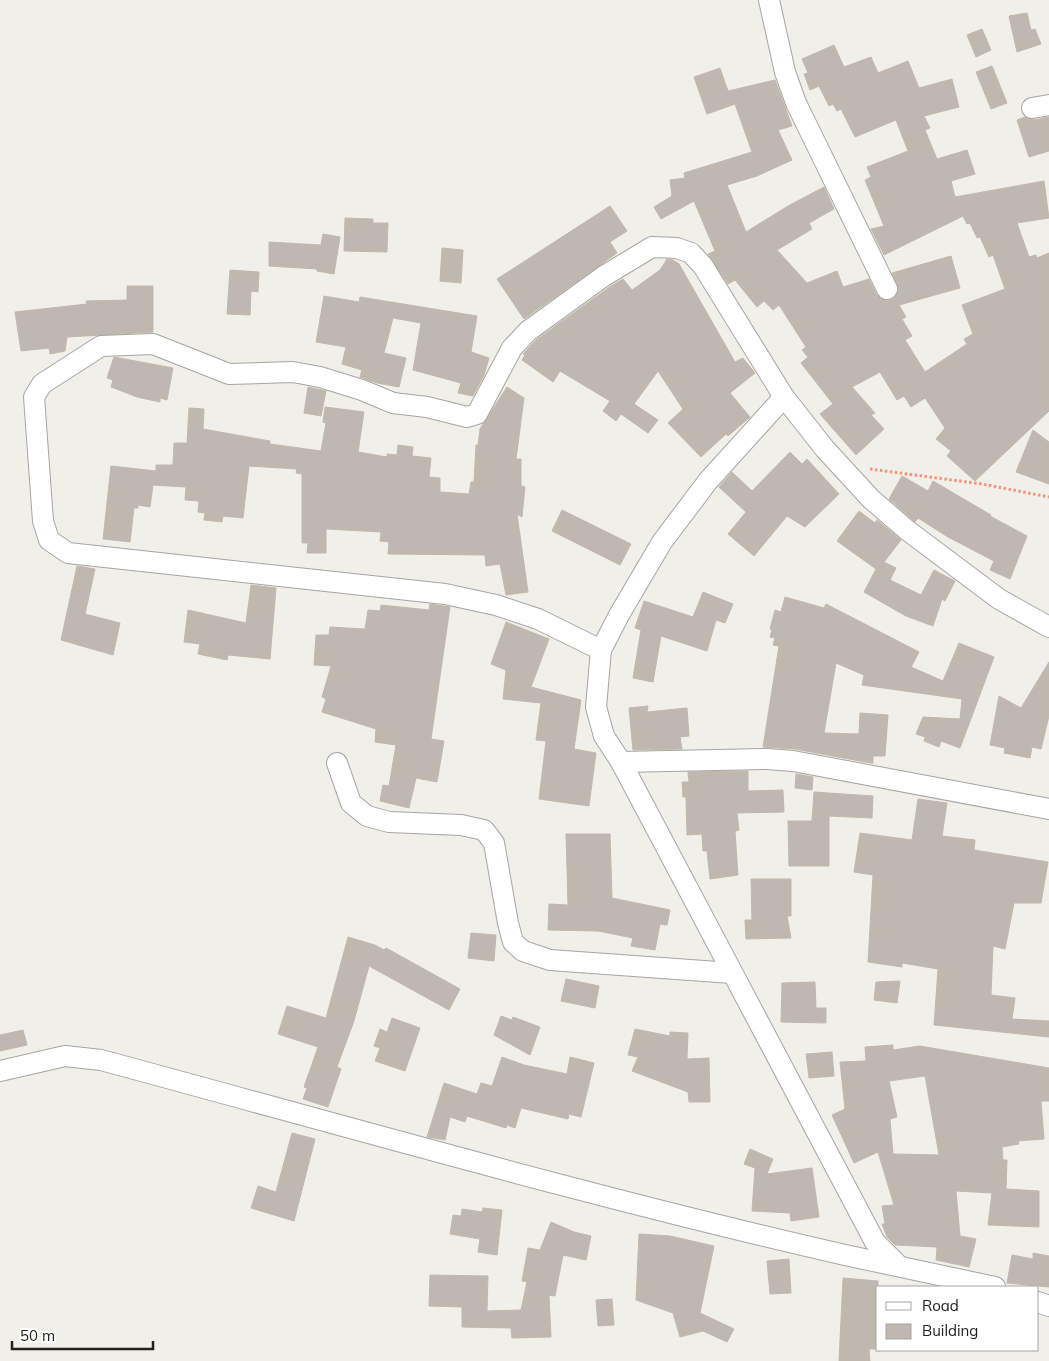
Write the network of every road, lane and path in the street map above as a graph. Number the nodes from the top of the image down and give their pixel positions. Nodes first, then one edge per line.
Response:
1 (769, 0) edge
2 (887, 289) dead end
3 (784, 396) junction
4 (842, 467) junction
5 (1049, 497) edge
6 (1049, 627) edge
7 (601, 650) junction
8 (621, 762) junction
9 (337, 763) dead end
10 (1049, 809) edge
11 (732, 973) junction
12 (0, 1071) edge
13 (900, 1266) junction
14 (990, 1286) edge

1 - 2 street
3 - 4 street
3 - 7 street
3 - 7 street
4 - 5 path
4 - 6 street
7 - 8 street
8 - 10 street
8 - 11 street
9 - 11 street
11 - 13 street
12 - 13 street
13 - 14 street

